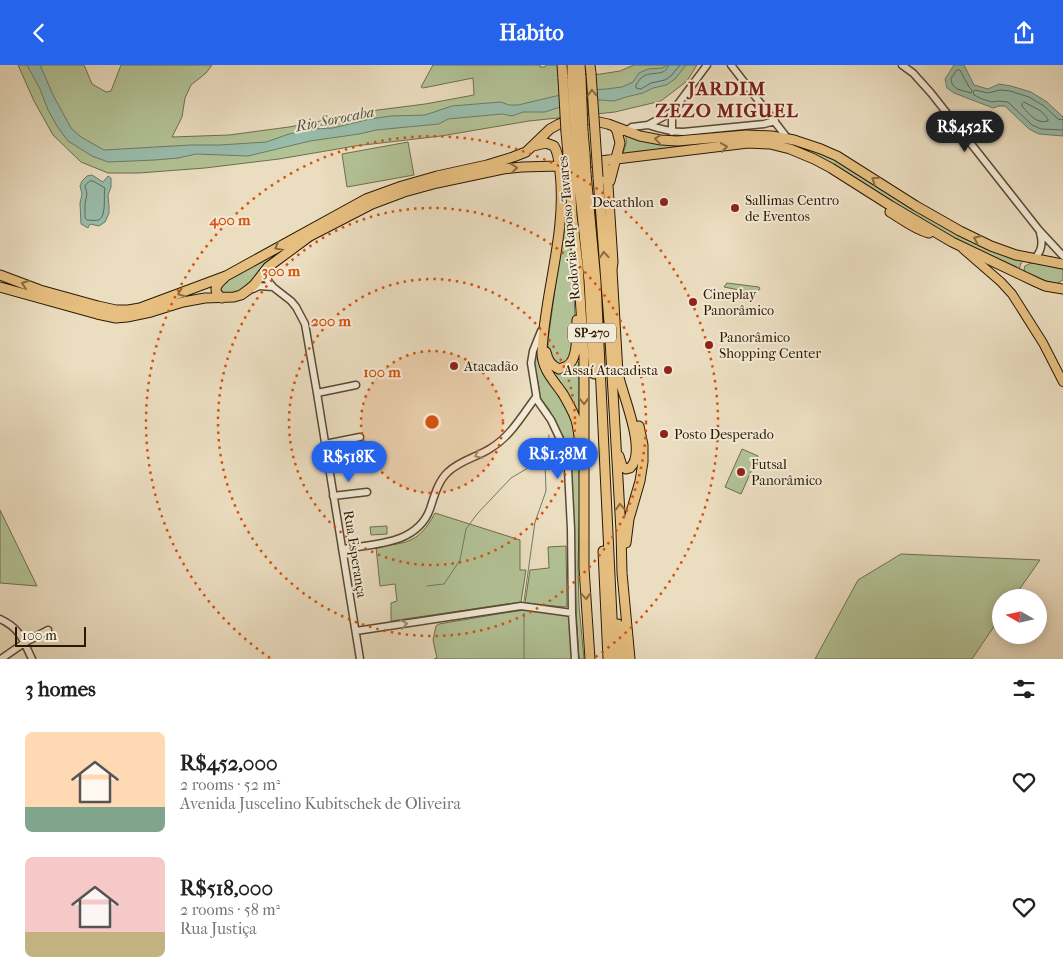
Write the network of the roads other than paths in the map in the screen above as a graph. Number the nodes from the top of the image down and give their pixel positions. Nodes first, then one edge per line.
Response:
1 (562, 65) edge
2 (572, 65) edge
3 (580, 65) edge
4 (707, 65) edge
5 (730, 65) edge
6 (902, 65) edge
7 (590, 69) edge
8 (572, 77) junction
9 (672, 112) junction
10 (774, 121) junction
11 (648, 125) junction
12 (614, 126) junction
13 (626, 131) junction
14 (672, 132) junction
15 (788, 139) junction
16 (532, 146) junction
17 (558, 155) junction
18 (643, 156) junction
19 (615, 159) junction
20 (814, 159) junction
21 (598, 161) junction
22 (559, 165) junction
23 (542, 166) junction
24 (611, 173) junction
25 (574, 177) junction
26 (608, 185) junction
27 (1039, 230) junction
28 (941, 235) junction
29 (955, 243) junction
30 (1063, 256) edge
31 (1033, 259) junction
32 (276, 262) junction
33 (613, 262) junction
34 (1063, 264) edge
35 (578, 265) junction
36 (0, 275) edge
37 (226, 276) junction
38 (1024, 277) junction
39 (0, 287) edge
40 (273, 287) junction
41 (1061, 287) edge
42 (244, 293) junction
43 (222, 298) junction
44 (546, 318) junction
45 (1063, 381) edge
46 (356, 385) dead end
47 (612, 391) junction
48 (317, 393) junction
49 (536, 397) junction
50 (360, 437) dead end
51 (325, 444) junction
52 (367, 492) dead end
53 (584, 492) junction
54 (333, 496) junction
55 (342, 549) junction
56 (622, 573) junction
57 (611, 580) junction
58 (572, 613) junction
59 (0, 619) edge
60 (48, 630) dead end
61 (356, 631) junction
62 (24, 643) junction
63 (1, 659) edge
64 (32, 659) edge
65 (360, 659) edge
66 (575, 659) edge
67 (590, 659) edge
68 (608, 659) edge
69 (614, 659) edge
70 (622, 659) edge
71 (630, 659) edge

1 - 8 highway, SP-270
2 - 8 highway, Rodovia Raposo Tavares / SP-270
3 - 8 highway, Rodovia Raposo Tavares / SP-270
4 - 9 street
5 - 10 street
6 - 27 street
47 -> 7 highway, SP-270, bridge
8 - 25 highway, Rodovia Raposo Tavares / SP-270, bridge
8 - 25 highway, Rodovia Raposo Tavares / SP-270, bridge
9 - 11 street
9 - 14 street
10 - 14 street
10 - 15 street
11 - 13 street
11 - 14 street
12 - 13 highway
12 - 16 highway
12 - 19 highway
15 -> 13 highway
31 -> 15 highway
16 - 17 highway
16 -> 37 highway
17 - 22 highway
17 - 23 highway
18 - 19 highway
18 -> 20 highway
18 - 24 highway
19 - 21 highway
19 - 24 highway
20 - 28 highway
20 - 28 highway
21 - 22 highway
21 - 26 highway
22 - 23 highway
22 - 25 highway
23 - 25 highway
32 -> 23 highway
24 - 26 highway
25 - 35 highway, SP-270
25 - 44 highway
25 - 57 highway, Rodovia Raposo Tavares / SP-270
25 - 68 highway, Rodovia Raposo Tavares / SP-270
26 - 33 highway
27 - 30 street
27 - 31 street
28 - 29 highway
29 - 38 highway
29 - 45 main road
31 - 34 highway
31 - 38 highway
32 - 40 street
32 - 42 highway
33 - 47 highway
33 - 56 highway
35 - 44 highway
35 -> 53 highway, SP-270
37 -> 36 highway
37 - 43 highway
38 - 41 highway
39 - 43 highway
40 - 42 street
40 - 48 street, Rua Esperança
42 - 43 highway
44 - 49 street
44 - 53 highway
46 - 48 street
56 -> 47 highway, SP-270
48 - 51 street, Rua Esperança
49 -> 55 street
49 - 58 street
50 - 51 street
51 - 54 street, Rua Esperança
52 - 54 street
53 -> 67 highway, SP-270
54 - 55 street, Rua Esperança
55 - 61 street, Rua Esperança
56 - 71 highway, SP-270
57 - 69 highway, Rodovia Raposo Tavares / SP-270
57 - 70 highway
61 -> 58 street
58 - 66 street
59 - 62 street
60 - 62 street
61 - 65 street, Rua Esperança
62 - 63 street
62 - 64 street

